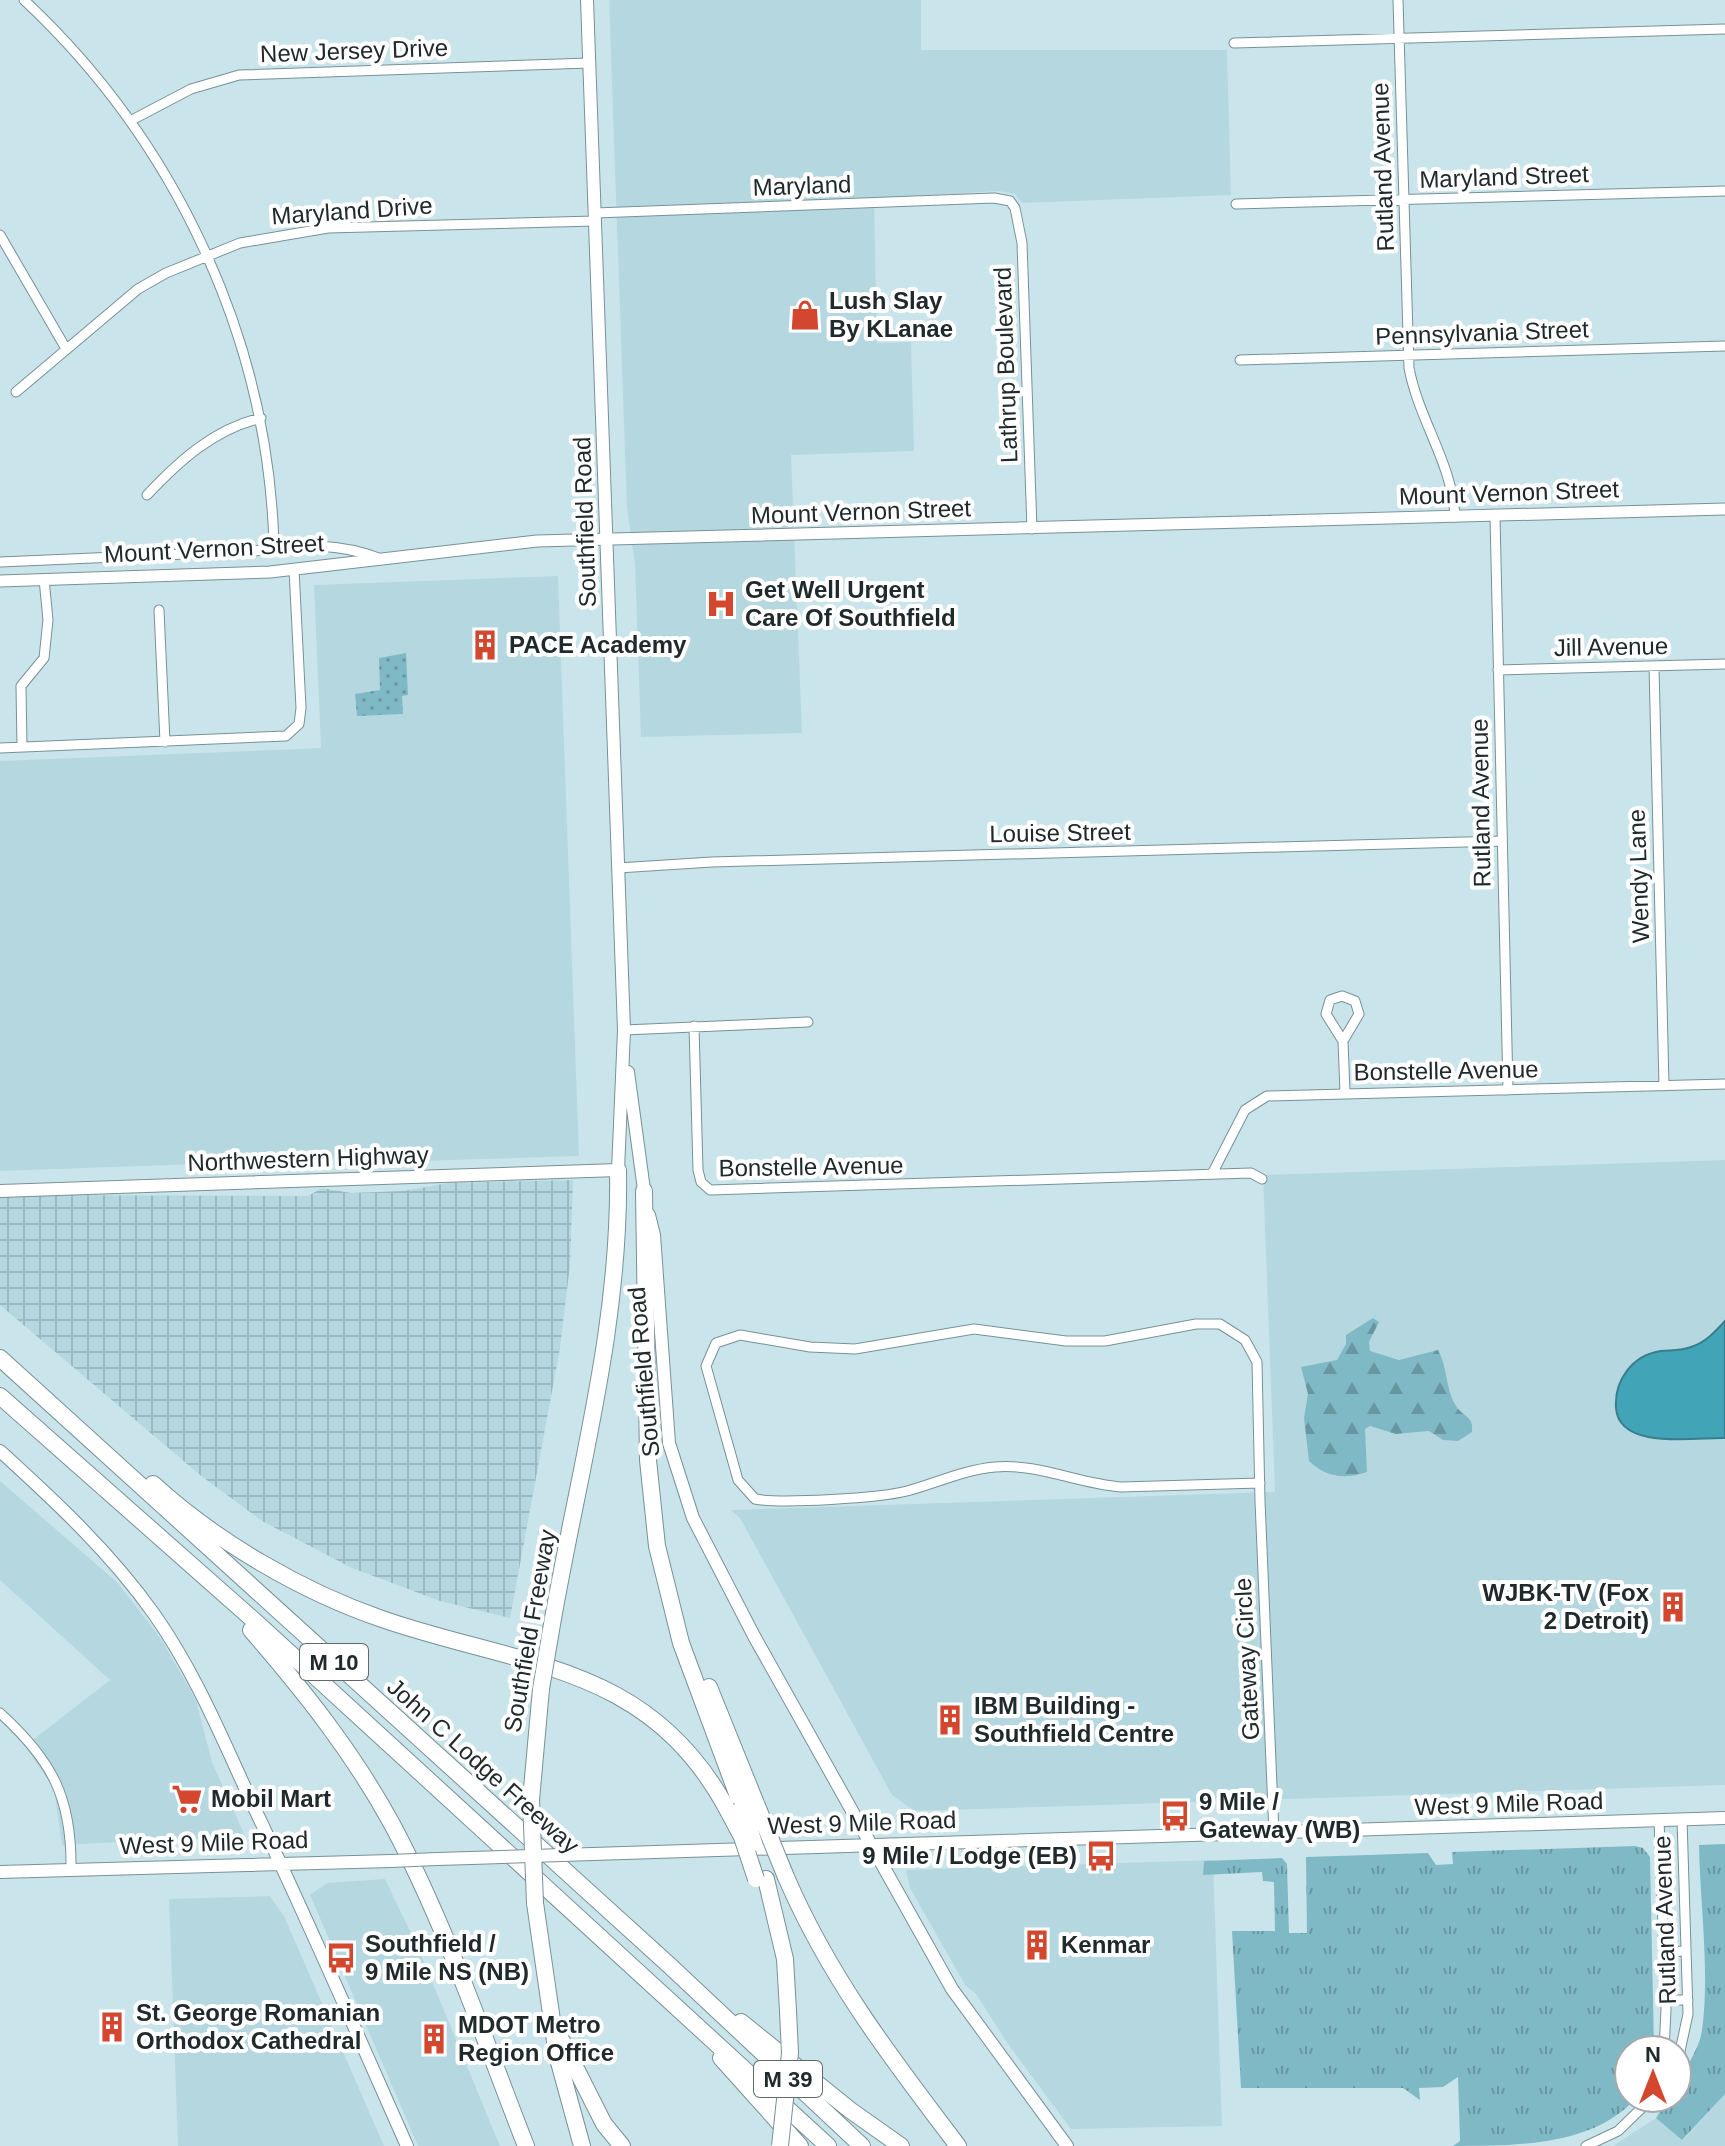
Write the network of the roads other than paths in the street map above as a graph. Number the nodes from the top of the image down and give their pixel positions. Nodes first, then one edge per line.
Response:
1 (587, 0) edge
2 (1398, 0) edge
3 (28, 1) edge
4 (1725, 29) edge
5 (1399, 38) junction
6 (1234, 43) dead end
7 (589, 63) junction
8 (130, 121) junction
9 (1725, 191) edge
10 (1405, 200) junction
11 (1010, 201) joint
12 (1236, 204) dead end
13 (595, 217) junction
14 (0, 235) edge
15 (207, 255) junction
16 (1725, 346) edge
17 (65, 347) junction
18 (1409, 355) junction
19 (1240, 360) dead end
20 (16, 392) dead end
21 (261, 418) junction
22 (147, 495) dead end
23 (1725, 509) edge
24 (1495, 516) junction
25 (1455, 517) junction
26 (1032, 529) junction
27 (607, 540) junction
28 (274, 545) junction
29 (383, 559) junction
30 (0, 562) edge
31 (294, 569) junction
32 (44, 579) junction
33 (0, 581) edge
34 (159, 610) dead end
35 (1725, 664) edge
36 (1654, 666) junction
37 (1498, 670) junction
38 (165, 742) junction
39 (22, 747) junction
40 (0, 748) edge
41 (1502, 841) junction
42 (618, 868) junction
43 (808, 1022) dead end
44 (694, 1026) junction
45 (624, 1036) junction
46 (1343, 1041) junction
47 (1725, 1084) edge
48 (1664, 1086) junction
49 (1508, 1090) junction
50 (1345, 1093) junction
51 (618, 1170) junction
52 (1212, 1174) junction
53 (1262, 1179) dead end
54 (0, 1191) edge
55 (644, 1191) junction
56 (0, 1347) edge
57 (0, 1358) edge
58 (0, 1396) edge
59 (0, 1451) edge
60 (1260, 1483) junction
61 (119, 1505) junction
62 (0, 1713) edge
63 (742, 1807) junction
64 (1725, 1818) edge
65 (1682, 1819) junction
66 (1659, 1820) junction
67 (1274, 1834) junction
68 (870, 1844) junction
69 (281, 1863) junction
70 (71, 1869) junction
71 (0, 1872) edge
72 (1686, 1951) junction
73 (1664, 1952) junction
74 (669, 1965) junction
75 (1665, 2000) junction
76 (1688, 2000) junction
77 (676, 2005) junction
78 (552, 2020) junction
79 (1664, 2034) edge
80 (1685, 2034) edge
81 (1636, 2114) edge
82 (407, 2146) edge
83 (526, 2146) edge
84 (582, 2146) edge
85 (622, 2146) edge
86 (780, 2146) edge
87 (800, 2146) edge
88 (828, 2146) edge
89 (862, 2146) edge
90 (901, 2146) edge
91 (958, 2146) edge
92 (1067, 2146) edge
93 (1586, 2146) edge

1 - 7 main road, Southfield Road
2 - 5 street, Rutland Avenue
3 - 8 street
4 - 5 street
5 - 6 street
5 - 10 street, Rutland Avenue
7 - 8 street, New Jersey Drive
7 - 13 main road, Southfield Road
8 - 15 street
9 - 10 street, Maryland Street
10 - 12 street, Maryland Street
10 - 18 street, Rutland Avenue
11 - 13 street, Maryland
11 - 26 street, Lathrup Boulevard
13 - 15 street, Maryland Drive
13 - 27 main road, Southfield Road
14 - 17 street
15 - 17 street, Maryland Drive
15 - 21 street
16 - 18 street, Pennsylvania Street
17 - 20 street, Maryland Drive
18 - 19 street, Pennsylvania Street
18 - 25 street, Rutland Avenue
21 - 22 street
21 - 28 street
23 - 24 street, Mount Vernon Street
24 - 25 street, Mount Vernon Street
24 - 37 street, Rutland Avenue
25 - 26 street, Mount Vernon Street
26 - 27 street, Mount Vernon Street
27 - 29 street, Mount Vernon Street
27 - 42 main road, Southfield Road
28 - 29 street
28 - 30 street
29 - 31 street, Mount Vernon Street
31 - 32 street, Mount Vernon Street
31 - 38 street
32 - 33 street, Mount Vernon Street
32 - 39 street
34 - 38 street
35 - 36 street, Jill Avenue
36 - 37 street, Jill Avenue
36 - 48 street, Wendy Lane
37 - 41 street, Rutland Avenue
38 - 39 street
39 - 40 street
41 - 42 street, Louise Street
41 - 49 street, Rutland Avenue
42 - 45 main road, Southfield Road
43 - 44 street
44 - 45 street
44 - 52 street, Bonstelle Avenue
45 - 51 main road, Southfield Road
45 - 55 main road, Southfield Road
46 - 46 street
46 - 50 street
47 - 48 street, Bonstelle Avenue
48 - 49 street, Bonstelle Avenue
49 - 50 street, Bonstelle Avenue
50 - 52 street, Bonstelle Avenue
51 - 54 main road, Northwestern Highway
51 - 78 highway, Southfield Freeway, bridge
52 - 53 street, Bonstelle Avenue
55 - 63 highway
55 - 68 main road, Southfield Road
56 - 63 highway
57 - 74 highway, John C Lodge Freeway / M 10
58 - 61 highway, John C Lodge Freeway / M 10
59 - 69 main road
60 - 60 street, Gateway Circle
60 - 67 street, Gateway Circle
61 - 77 highway, John C Lodge Freeway / M 10
61 - 83 highway
62 - 70 street
63 - 86 highway, M 39, bridge
63 - 91 highway, bridge
64 - 65 main road, West 9 Mile Road
65 - 66 main road, West 9 Mile Road
65 - 72 street, Rutland Avenue
66 - 67 main road, West 9 Mile Road
66 - 73 street, Rutland Avenue
67 - 68 main road, West 9 Mile Road
68 - 69 main road, West 9 Mile Road, bridge
68 - 92 main road, Southfield Road
69 - 70 main road, West 9 Mile Road
69 - 82 main road
70 - 71 main road, West 9 Mile Road
72 - 73 street
72 - 76 street, Rutland Avenue
73 - 75 street, Rutland Avenue
74 - 89 highway, John C Lodge Freeway / M 10
74 - 90 highway
75 - 76 street
75 - 79 street, Rutland Avenue
76 - 80 street, Rutland Avenue
77 - 87 highway
77 - 88 highway, John C Lodge Freeway / M 10
78 - 84 highway, Southfield Freeway
78 - 85 highway
81 - 93 street

